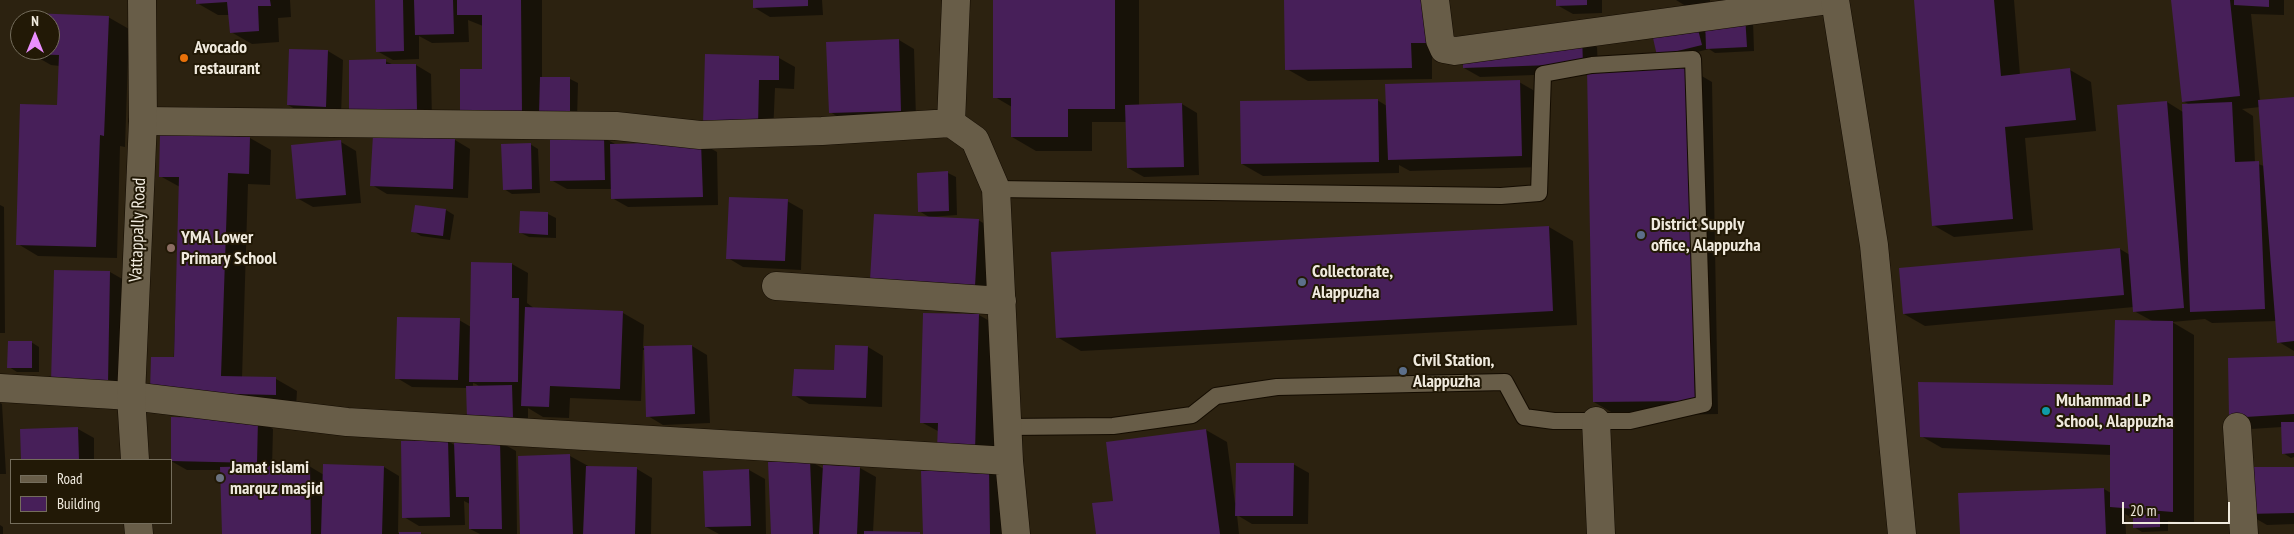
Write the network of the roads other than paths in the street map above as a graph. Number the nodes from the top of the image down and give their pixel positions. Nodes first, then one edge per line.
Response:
1 (142, 0) edge
2 (956, 0) edge
3 (1435, 0) edge
4 (1830, 0) edge
5 (1835, 0) edge
6 (143, 121) junction
7 (951, 123) junction
8 (996, 189) junction
9 (776, 286) dead end
10 (1002, 301) junction
11 (0, 388) edge
12 (131, 396) junction
13 (1596, 422) junction
14 (2237, 427) dead end
15 (1008, 428) junction
16 (135, 459) edge
17 (1009, 461) junction
18 (1016, 534) edge
19 (1601, 534) edge
20 (1902, 534) edge
21 (2244, 534) edge

1 - 6 street, Vattappally Road
2 - 7 street
3 - 4 street
5 - 20 street
6 - 7 street
6 - 12 street, Vattappally Road
7 - 8 street
8 - 10 street
8 - 13 lane
9 - 10 street
10 - 15 street
11 - 12 street
12 - 16 street, Vattappally Road
12 - 17 street
13 - 15 lane
13 - 19 street
14 - 21 street
15 - 17 street
17 - 18 street

